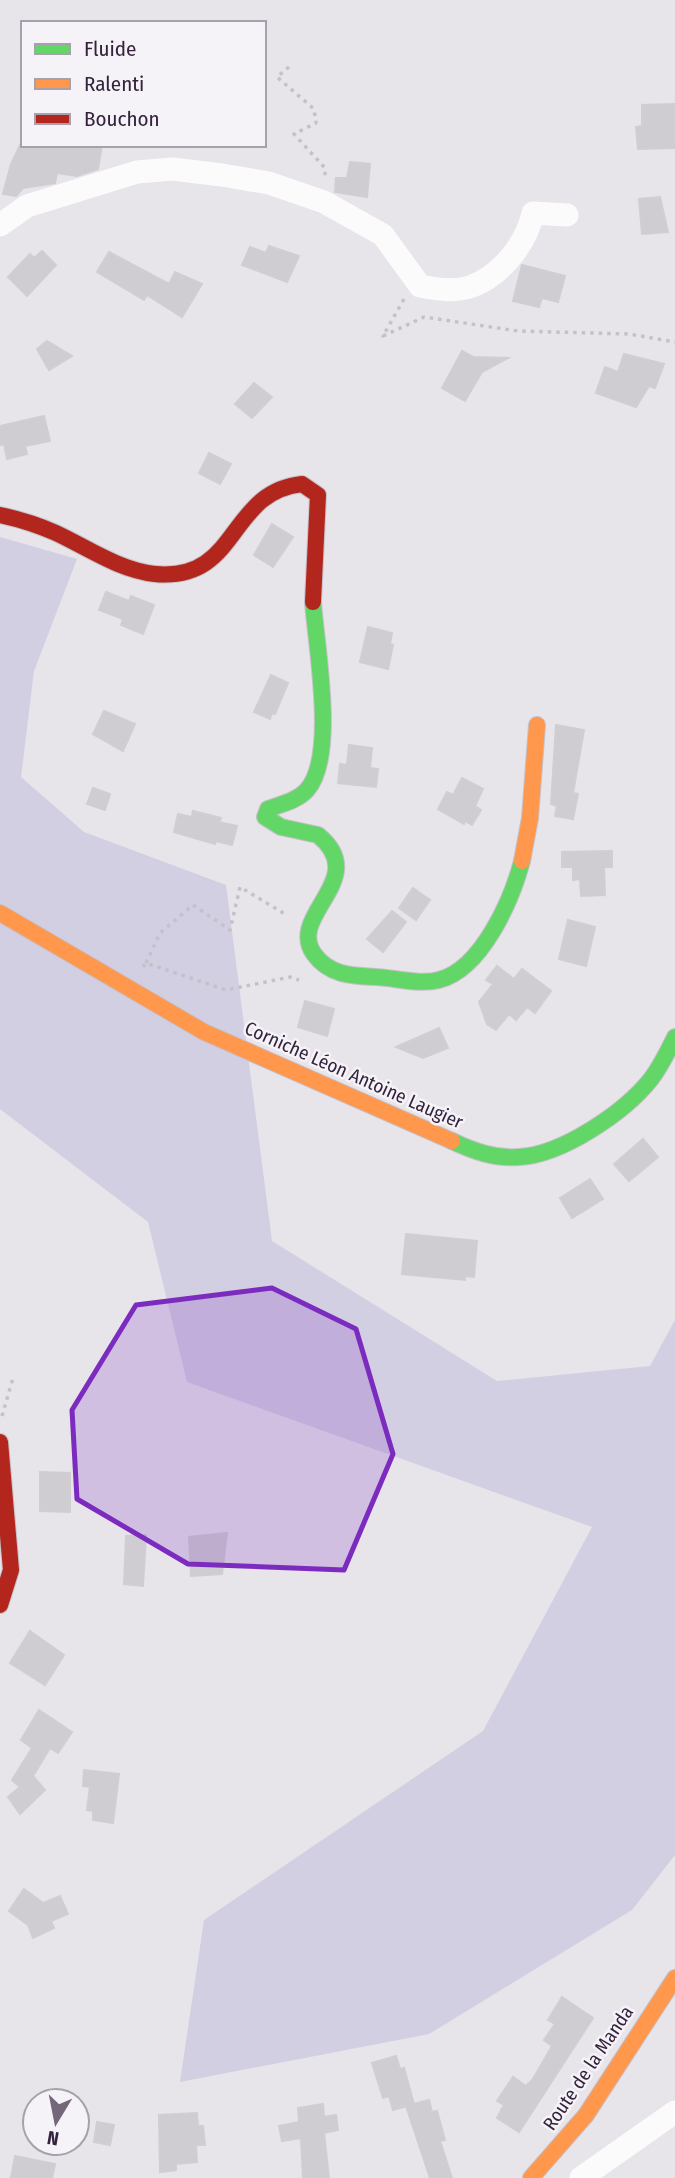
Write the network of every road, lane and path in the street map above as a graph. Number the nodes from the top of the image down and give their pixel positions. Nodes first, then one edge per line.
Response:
1 (289, 66) dead end
2 (324, 202) junction
3 (567, 215) dead end
4 (0, 225) edge
5 (415, 280) junction
6 (675, 342) edge
7 (0, 515) edge
8 (537, 725) dead end
9 (0, 913) edge
10 (312, 915) junction
11 (146, 963) junction
12 (140, 971) dead end
13 (310, 983) dead end
14 (675, 1037) edge
15 (13, 1378) dead end
16 (0, 1425) edge
17 (0, 1442) edge
18 (0, 1605) edge
19 (675, 1978) edge
20 (675, 2112) edge
21 (531, 2178) edge
22 (581, 2178) edge

1 - 2 path
2 - 4 street
2 - 5 street
3 - 5 street
5 - 6 path
7 - 10 street
8 - 10 street
9 - 14 street, Corniche Léon Antoine Laugier
10 - 11 path
11 - 12 path
11 - 13 path
15 - 16 path
17 - 18 street
19 - 21 street, Route de la Manda
20 - 22 street

